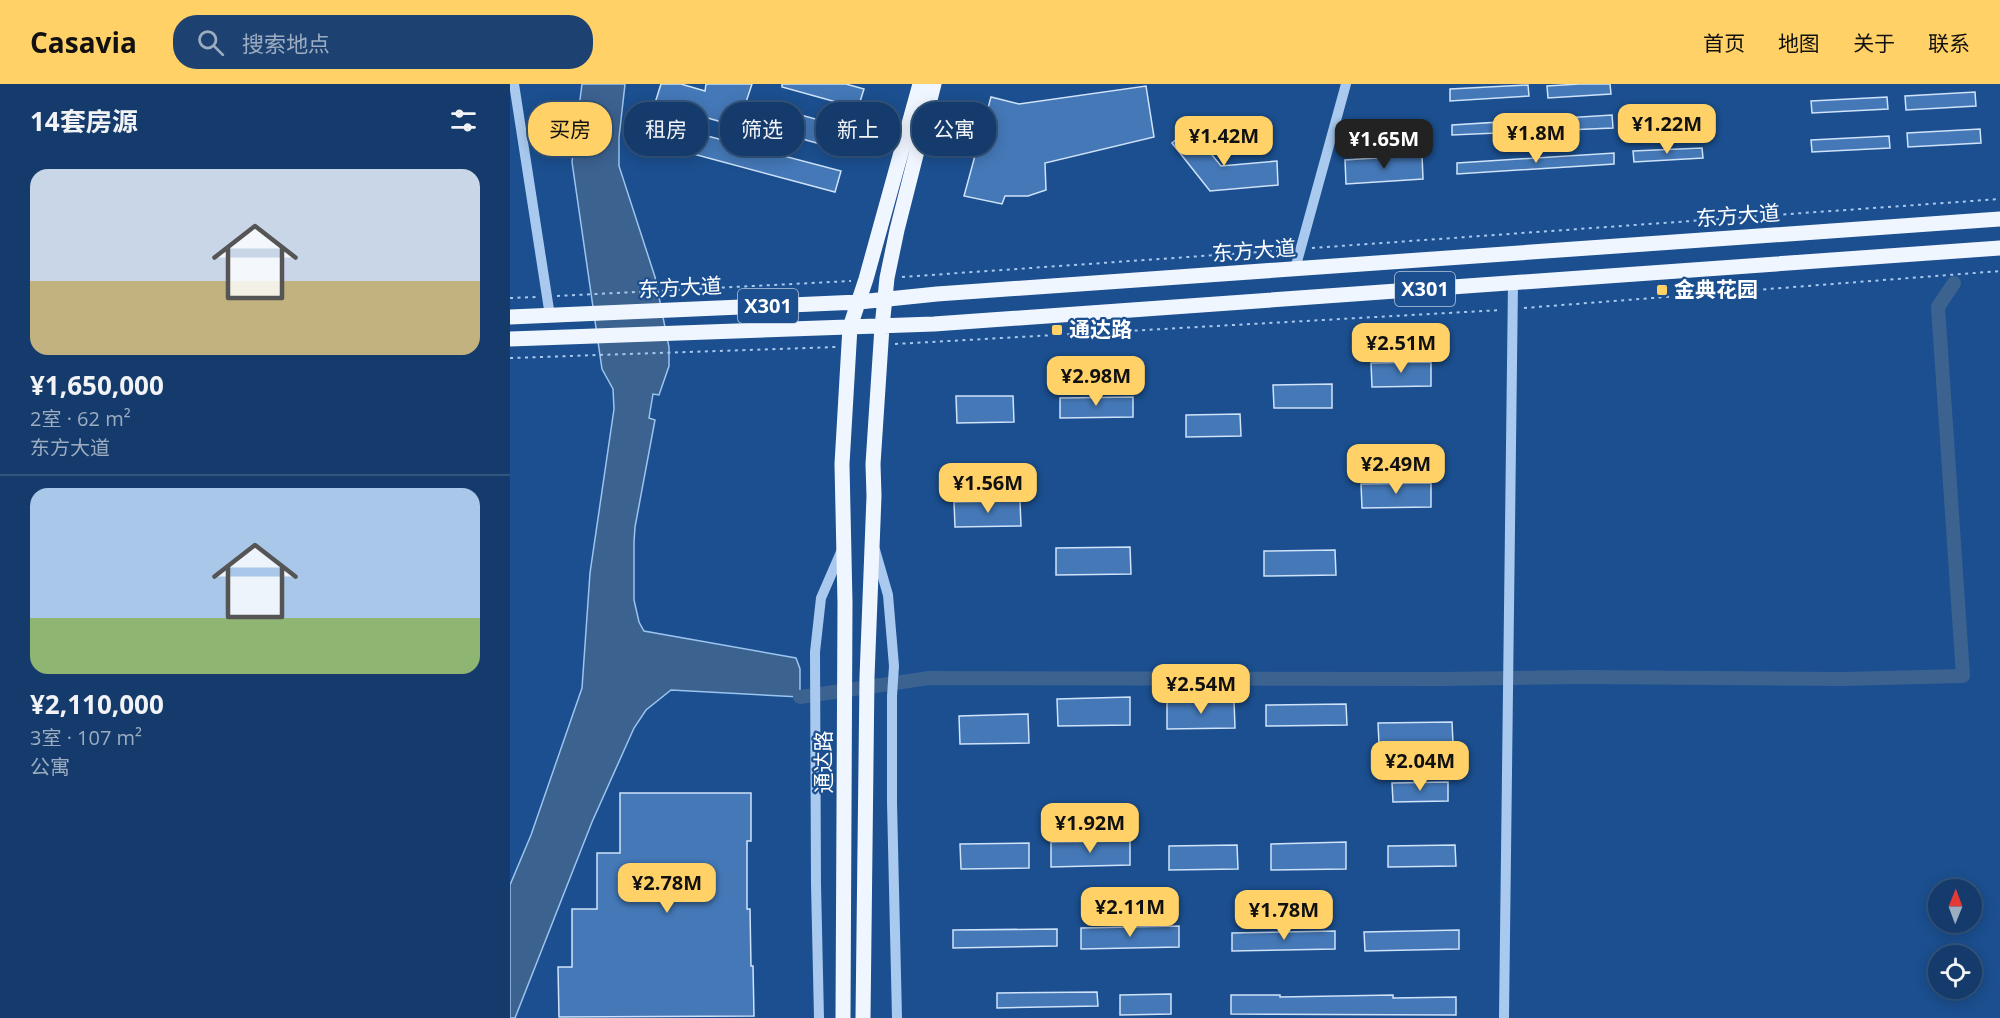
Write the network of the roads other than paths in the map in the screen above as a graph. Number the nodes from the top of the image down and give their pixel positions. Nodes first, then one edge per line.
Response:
1 (514, 84) edge
2 (920, 84) edge
3 (934, 84) edge
4 (1346, 84) edge
5 (2000, 219) edge
6 (2000, 248) edge
7 (1295, 269) junction
8 (1513, 282) junction
9 (886, 299) junction
10 (860, 302) junction
11 (550, 315) junction
12 (510, 317) edge
13 (850, 327) junction
14 (882, 327) junction
15 (510, 339) edge
16 (873, 542) junction
17 (844, 546) junction
18 (819, 1018) edge
19 (843, 1018) edge
20 (863, 1018) edge
21 (897, 1018) edge
22 (1504, 1018) edge

1 - 11 street
2 - 10 main road, 通达路
3 - 9 main road, 通达路
4 - 7 street
5 - 7 main road, 东方大道 / X301
6 - 8 main road, X301
7 - 9 main road, 东方大道 / X301
8 - 14 main road, X301
8 - 22 street
9 - 10 main road, 东方大道 / X301
9 - 14 main road, 通达路
10 - 11 main road, 东方大道 / X301
10 - 13 main road, 通达路
11 - 12 main road, 东方大道 / X301
13 - 14 main road, X301
13 - 15 main road, X301
13 - 17 main road, 通达路
14 - 16 main road, 通达路
16 - 20 main road, 通达路
16 - 21 street
17 - 18 street
17 - 19 main road, 通达路

